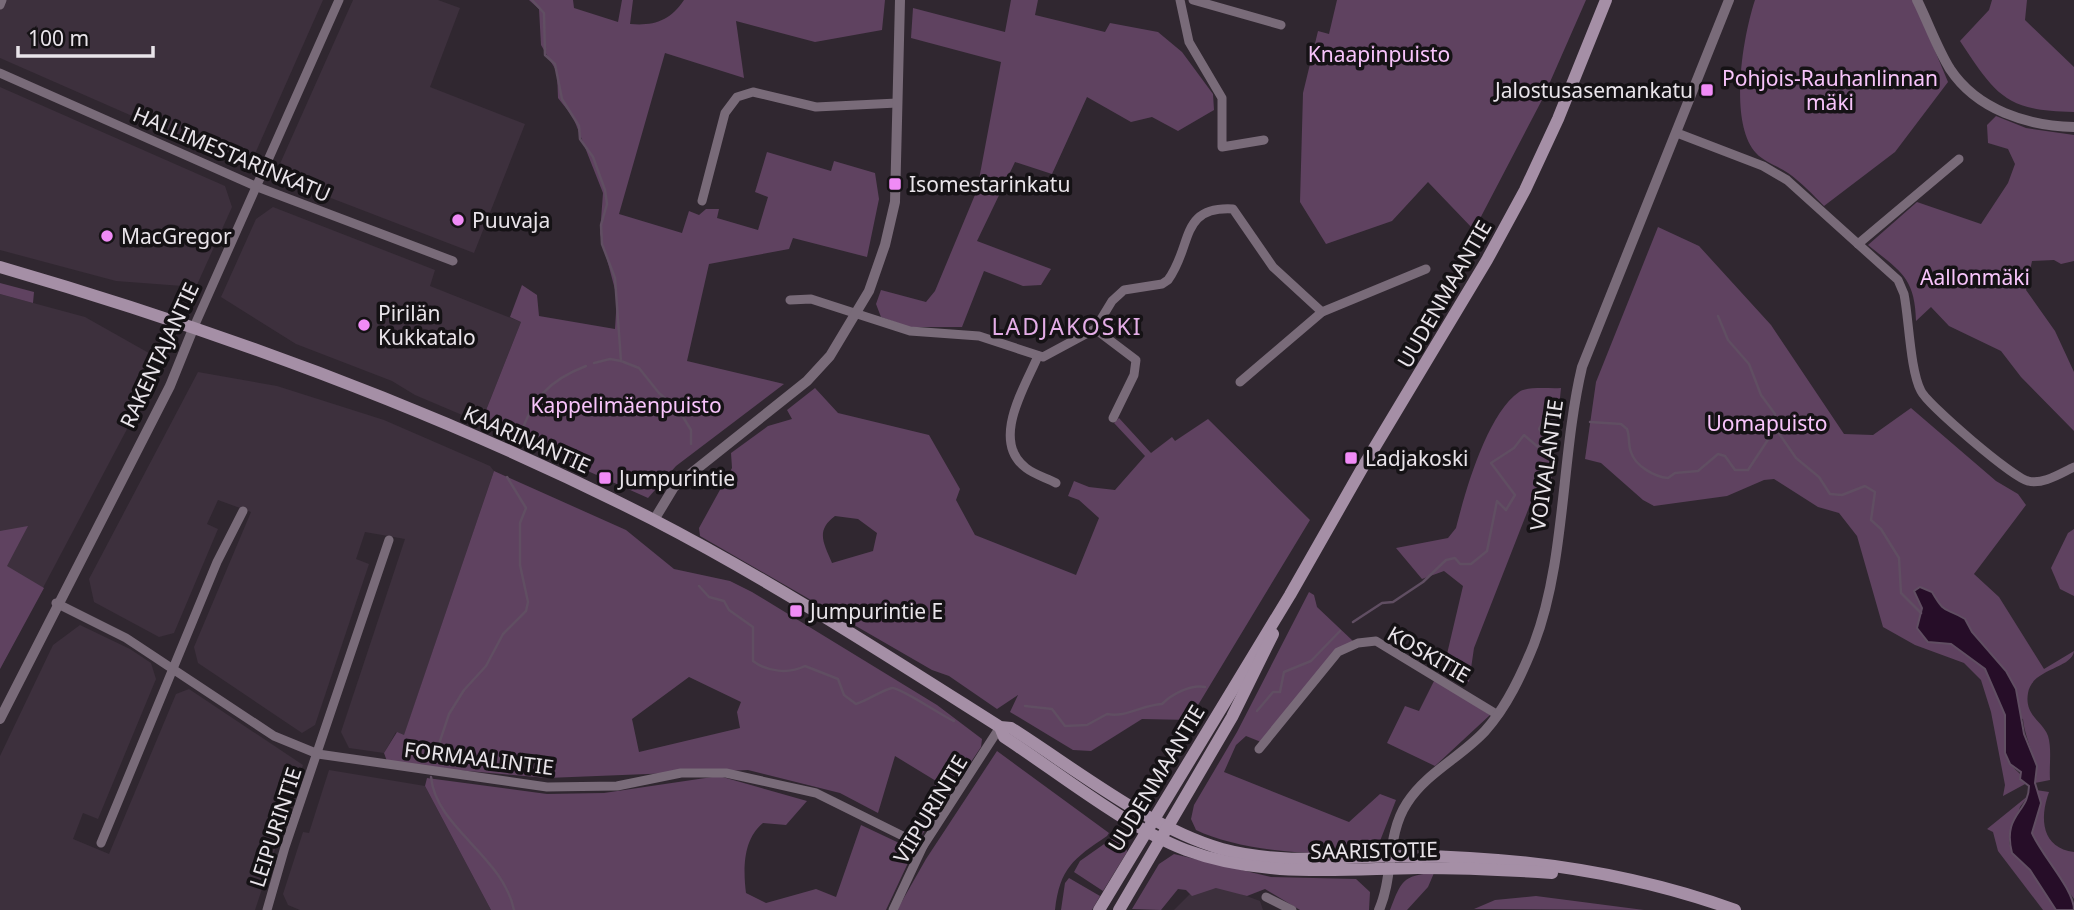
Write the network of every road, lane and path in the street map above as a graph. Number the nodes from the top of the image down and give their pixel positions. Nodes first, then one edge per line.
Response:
1 (339, 0) edge
2 (900, 0) edge
3 (1180, 0) edge
4 (1193, 0) edge
5 (1606, 0) edge
6 (1729, 0) edge
7 (1917, 0) edge
8 (1281, 25) dead end
9 (0, 73) edge
10 (897, 103) junction
11 (2074, 128) edge
12 (1677, 132) junction
13 (1264, 140) dead end
14 (1959, 159) dead end
15 (255, 186) junction
16 (702, 201) dead end
17 (1858, 244) junction
18 (453, 261) dead end
19 (0, 267) edge
20 (1426, 269) dead end
21 (790, 300) dead end
22 (853, 310) junction
23 (1322, 312) junction
24 (193, 328) junction
25 (1095, 329) junction
26 (1038, 356) junction
27 (1240, 382) dead end
28 (1113, 418) dead end
29 (2074, 467) edge
30 (1056, 483) dead end
31 (243, 511) dead end
32 (654, 520) junction
33 (389, 540) dead end
34 (1290, 595) junction
35 (57, 603) junction
36 (175, 670) junction
37 (1498, 715) junction
38 (0, 719) edge
39 (1000, 727) junction
40 (1259, 749) dead end
41 (318, 754) junction
42 (1151, 824) junction
43 (1165, 832) junction
44 (102, 843) dead end
45 (923, 846) junction
46 (1389, 863) junction
47 (1266, 897) dead end
48 (267, 910) edge
49 (893, 910) edge
50 (1099, 910) edge
51 (1119, 910) edge
52 (1292, 910) edge
53 (1379, 910) edge
54 (1735, 910) edge

1 - 15 street, RAKENTAJANTIE
2 - 10 street
3 - 13 street
4 - 8 street
5 - 34 main road, UUDENMAANTIE
6 - 12 street, VOIVALANTIE
7 - 11 street
9 - 15 street, HALLIMESTARINKATU
10 - 16 street
10 - 22 street
12 - 17 street
12 - 37 street, VOIVALANTIE
14 - 17 street
15 - 18 street, HALLIMESTARINKATU
15 - 24 street, RAKENTAJANTIE
17 - 29 street
19 - 24 main road, KAARINANTIE
20 - 23 street
21 - 22 street
22 - 26 street
22 - 32 street
23 - 25 street
23 - 27 street
24 - 32 main road, KAARINANTIE
24 - 35 street, RAKENTAJANTIE
25 - 26 street
25 - 28 street
26 - 30 street
31 - 36 street
32 - 39 main road, KAARINANTIE
33 - 41 street, LEIPURINTIE
34 - 42 main road, UUDENMAANTIE
34 - 43 main road, UUDENMAANTIE
35 - 36 street, FORMAALINTIE
35 - 38 street, RAKENTAJANTIE
36 - 41 street, FORMAALINTIE
36 - 44 street
37 - 40 street, KOSKITIE
37 - 46 street, VOIVALANTIE
39 - 42 main road, KAARINANTIE
39 - 45 street, VIIPURINTIE
41 - 45 street, FORMAALINTIE
41 - 48 street, LEIPURINTIE
42 - 43 main road, SAARISTOTIE
42 - 50 main road, UUDENMAANTIE
43 - 46 main road, SAARISTOTIE
43 - 51 main road, UUDENMAANTIE
45 - 49 street, VIIPURINTIE
46 - 53 street, VOIVALANTIE
46 - 54 main road, SAARISTOTIE
47 - 52 street

